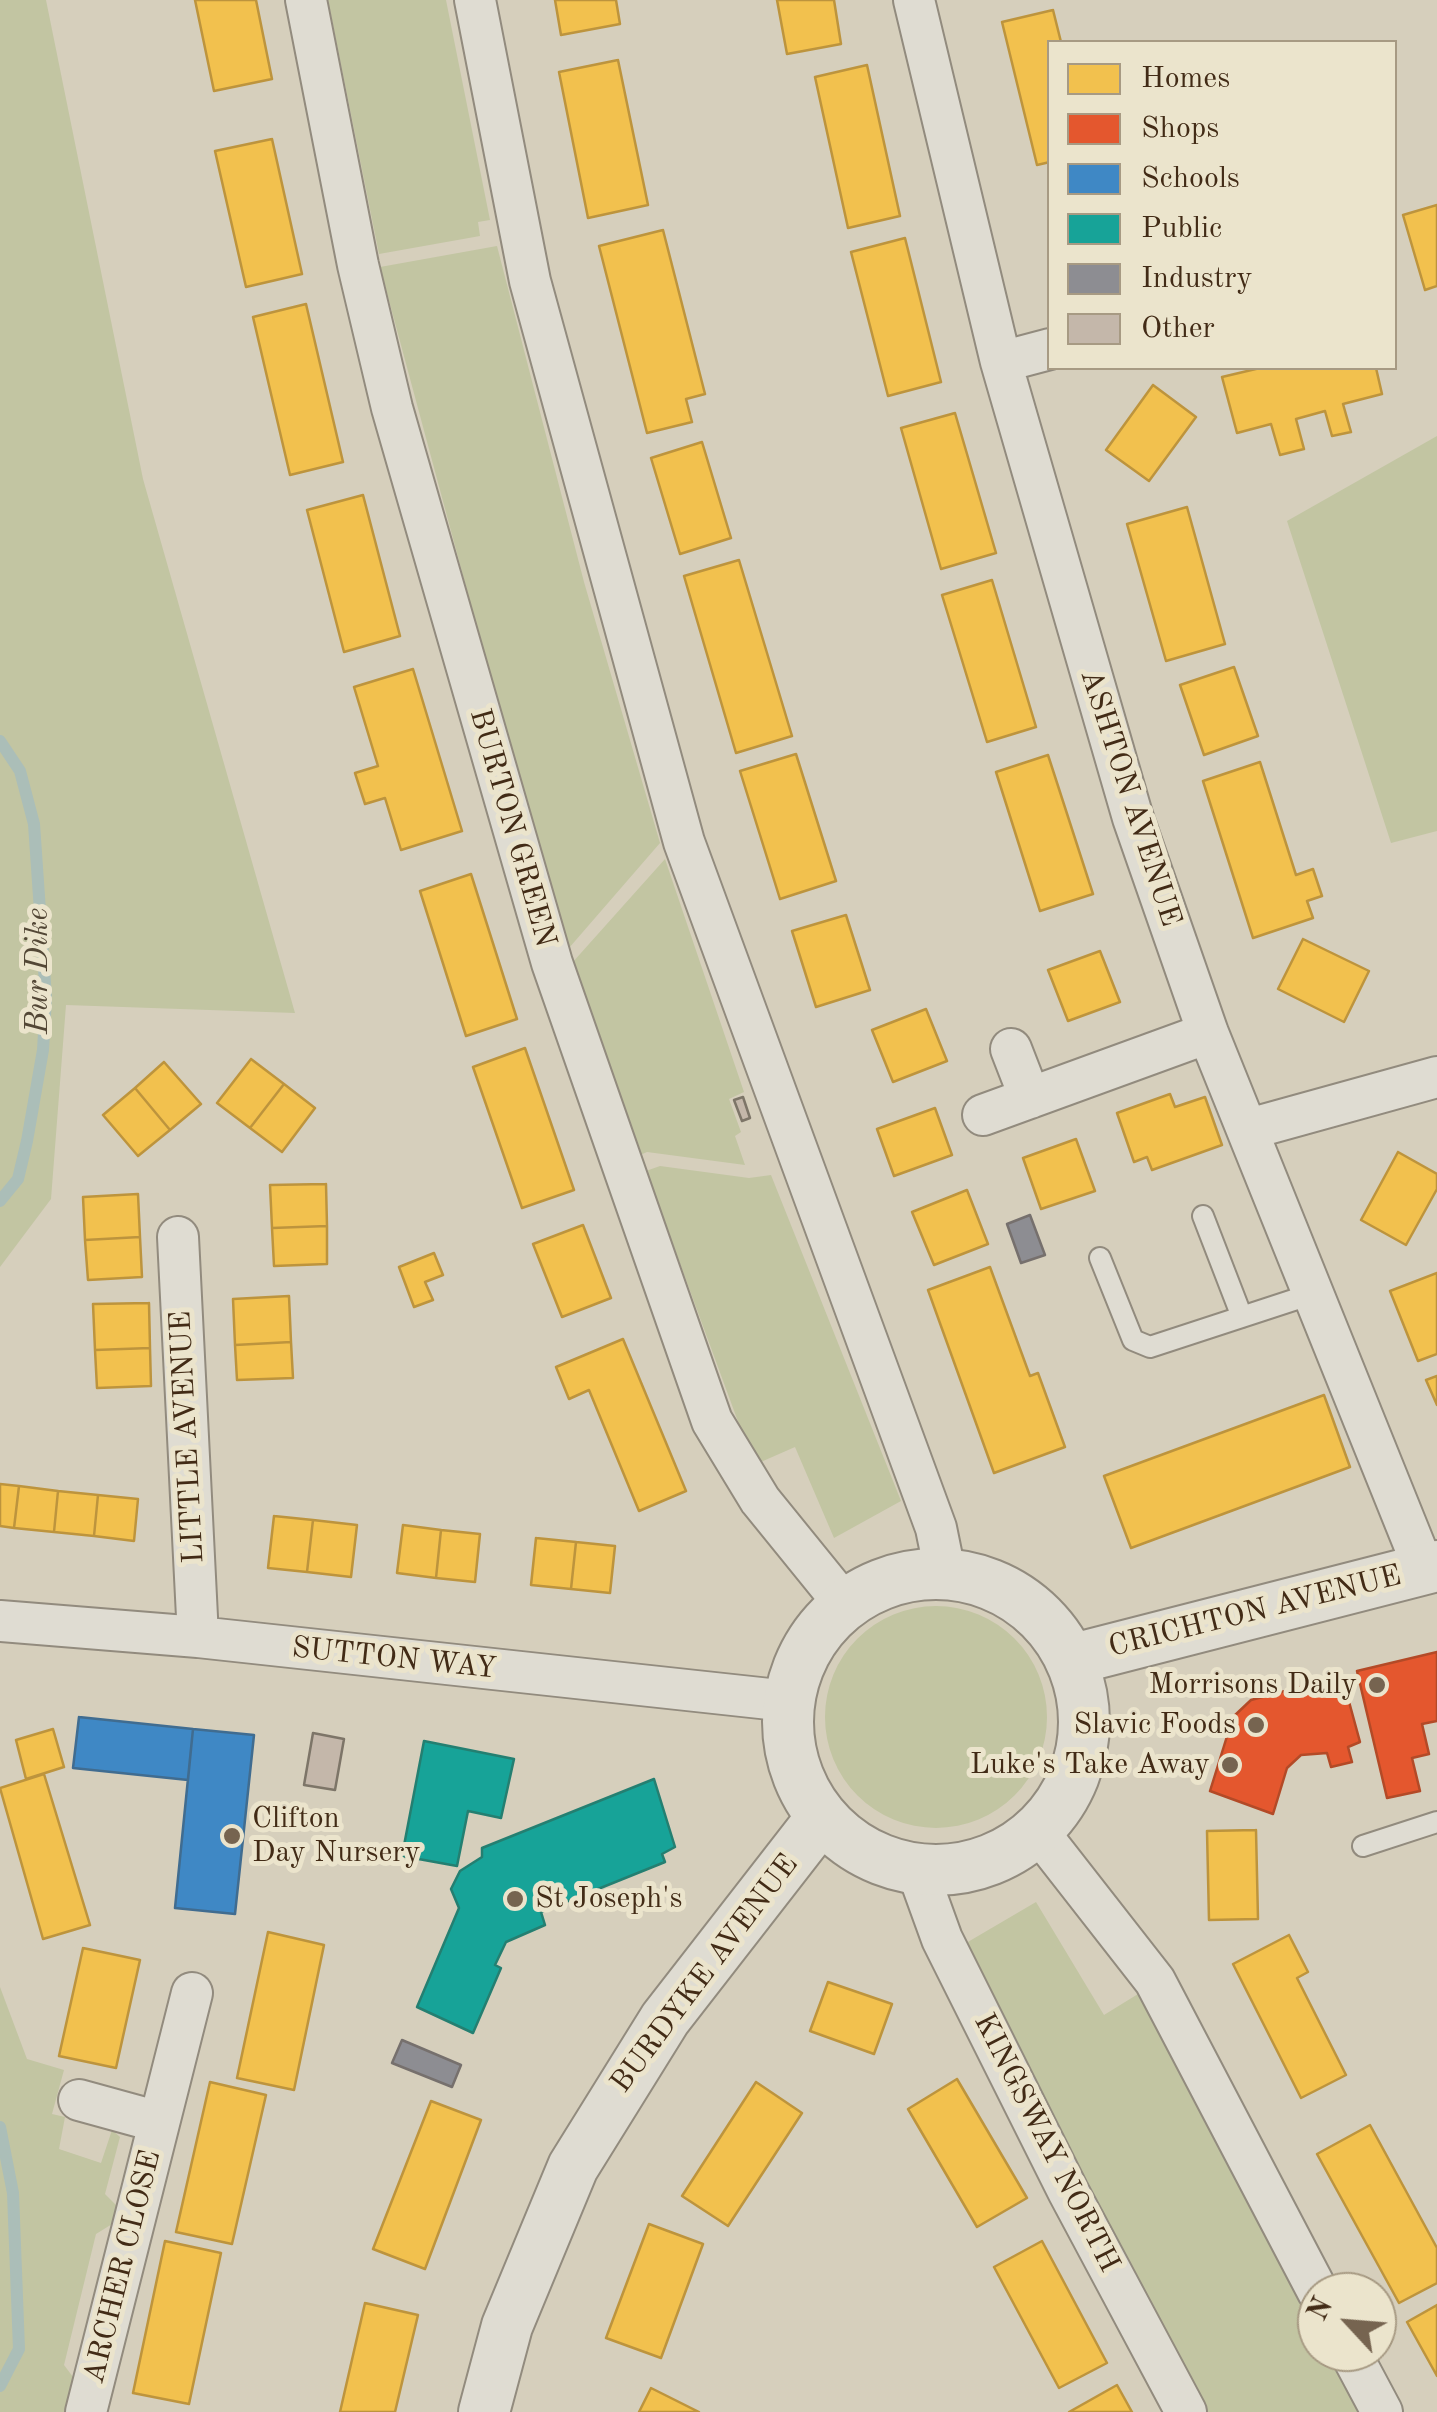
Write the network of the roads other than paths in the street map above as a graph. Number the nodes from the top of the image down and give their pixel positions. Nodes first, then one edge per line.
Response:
1 (306, 0) edge
2 (475, 0) edge
3 (914, 0) edge
4 (1047, 351) edge
5 (1001, 362) junction
6 (1208, 1033) junction
7 (1011, 1049) dead end
8 (1437, 1077) edge
9 (1030, 1098) junction
10 (984, 1114) dead end
11 (1249, 1129) junction
12 (1203, 1216) dead end
13 (178, 1237) dead end
14 (1100, 1258) dead end
15 (1312, 1294) junction
16 (1242, 1316) junction
17 (1431, 1568) edge
18 (945, 1572) junction
19 (846, 1606) junction
20 (0, 1621) edge
21 (198, 1637) junction
22 (1074, 1659) junction
23 (788, 1701) junction
24 (822, 1817) junction
25 (1437, 1822) edge
26 (1037, 1830) junction
27 (1363, 1846) dead end
28 (917, 1870) junction
29 (192, 1993) dead end
30 (79, 2100) dead end
31 (159, 2122) junction
32 (1308, 2272) edge
33 (1361, 2372) edge
34 (86, 2412) edge
35 (484, 2412) edge
36 (1186, 2412) edge
37 (1382, 2412) edge

1 - 19 street, BURTON GREEN
2 - 18 street
3 - 5 street, ASHTON AVENUE
4 - 5 street
5 - 6 street, ASHTON AVENUE
6 - 9 street
6 - 11 street, ASHTON AVENUE
7 - 9 street
8 - 11 street
9 - 10 street
11 - 15 street, ASHTON AVENUE
12 - 16 lane
13 - 21 street, LITTLE AVENUE
14 - 16 lane
15 - 16 lane
15 - 17 street, ASHTON AVENUE
17 - 22 street, CRICHTON AVENUE
18 - 19 street
18 - 22 street
19 - 23 street
20 - 21 street, SUTTON WAY
21 - 23 street, SUTTON WAY
22 - 26 street
23 - 24 street
24 - 28 street
24 - 35 street, BURDYKE AVENUE
25 - 27 lane
26 - 28 street
26 - 32 street
28 - 36 street, KINGSWAY NORTH
29 - 31 street, ARCHER CLOSE
30 - 31 street, ARCHER CLOSE
31 - 34 street, ARCHER CLOSE
33 - 37 street

